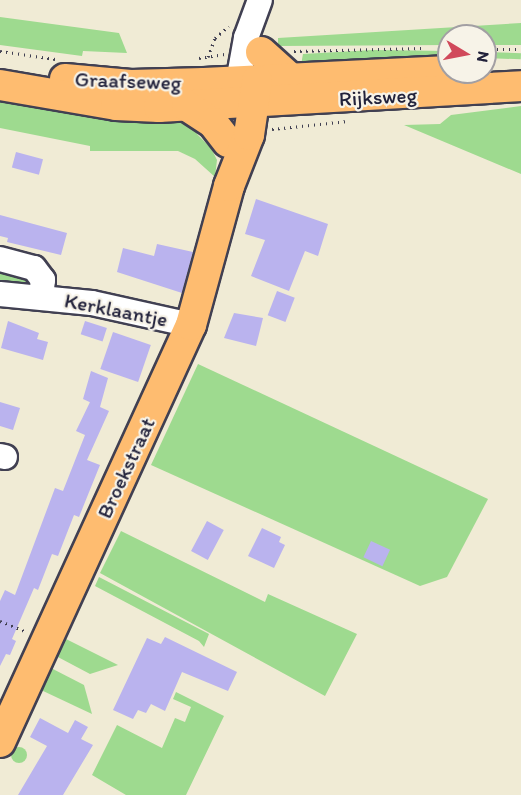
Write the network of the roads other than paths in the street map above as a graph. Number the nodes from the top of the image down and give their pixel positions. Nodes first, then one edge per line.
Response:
1 (259, 7) edge
2 (437, 59) edge
3 (521, 67) edge
4 (0, 68) edge
5 (497, 68) edge
6 (0, 85) edge
7 (249, 85) junction
8 (521, 86) edge
9 (187, 106) junction
10 (228, 142) junction
11 (229, 186) junction
12 (0, 259) edge
13 (0, 294) edge
14 (41, 297) junction
15 (191, 325) junction
16 (0, 742) edge

1 - 7 street
1 - 7 street
2 - 7 main road, Rijksweg
3 - 5 main road
4 - 7 main road, Graafseweg
6 - 9 main road, Graafseweg
7 - 8 main road, Rijksweg
7 - 9 main road, Graafseweg
7 - 10 main road, Broekstraat
7 - 11 main road, Broekstraat
9 - 10 main road
10 - 11 main road, Broekstraat
11 - 15 main road, Broekstraat
12 - 14 street, Kerklaantje
13 - 14 street, Kerklaantje
14 - 15 street, Kerklaantje
15 - 16 main road, Broekstraat

